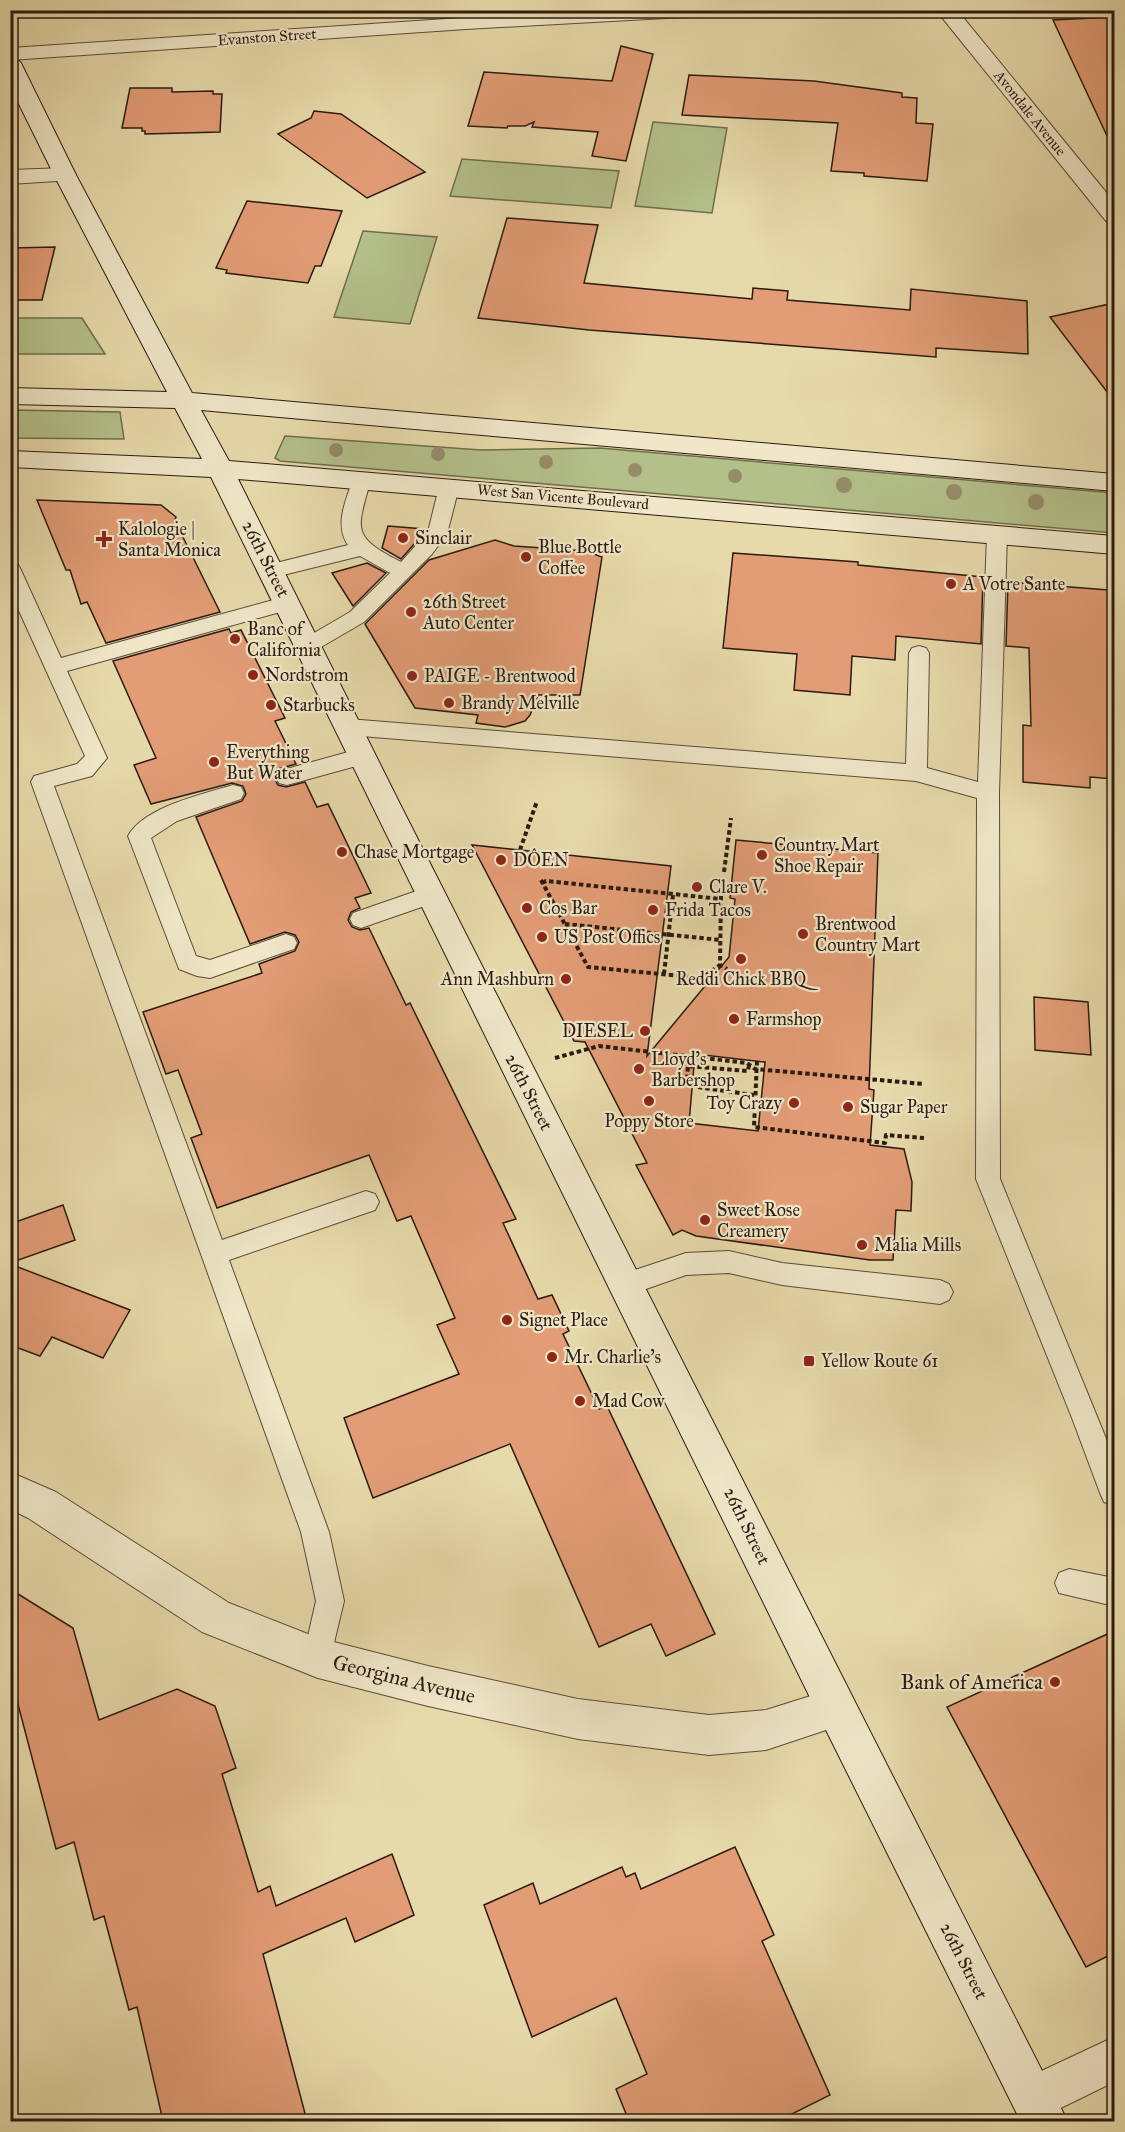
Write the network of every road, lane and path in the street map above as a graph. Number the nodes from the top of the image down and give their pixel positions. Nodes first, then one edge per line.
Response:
1 (703, 10) edge
2 (946, 10) edge
3 (463, 17) edge
4 (10, 54) edge
5 (10, 63) edge
6 (65, 175) junction
7 (10, 177) edge
8 (1114, 216) edge
9 (10, 396) edge
10 (182, 400) junction
11 (10, 459) edge
12 (219, 469) junction
13 (362, 479) junction
14 (1114, 482) edge
15 (449, 487) junction
16 (997, 535) junction
17 (1114, 545) edge
18 (361, 549) junction
19 (10, 568) edge
20 (271, 571) junction
21 (402, 571) junction
22 (288, 603) junction
23 (309, 645) junction
24 (919, 653) dead end
25 (55, 667) junction
26 (348, 727) junction
27 (363, 756) junction
28 (916, 773) junction
29 (286, 777) dead end
30 (233, 793) dead end
31 (988, 798) junction
32 (537, 801) dead end
33 (732, 818) dead end
34 (520, 850) dead end
35 (724, 872) dead end
36 (673, 894) junction
37 (431, 895) junction
38 (361, 919) dead end
39 (564, 924) junction
40 (669, 935) junction
41 (720, 940) junction
42 (286, 943) dead end
43 (720, 965) junction
44 (727, 969) dead end
45 (664, 974) junction
46 (757, 1061) dead end
47 (749, 1064) junction
48 (755, 1069) junction
49 (518, 1070) junction
50 (924, 1084) dead end
51 (754, 1095) junction
52 (924, 1138) dead end
53 (366, 1203) dead end
54 (214, 1254) junction
55 (626, 1284) junction
56 (940, 1292) dead end
57 (10, 1490) edge
58 (1114, 1493) edge
59 (1070, 1583) dead end
60 (1114, 1592) edge
61 (318, 1658) junction
62 (836, 1708) junction
63 (1114, 2059) edge
64 (1040, 2110) edge

1 - 3 street, Evanston Street
2 - 8 street, Avondale Avenue
3 - 4 street, Evanston Street
5 - 6 street, 26th Street
6 - 7 street
6 - 10 street, 26th Street
9 - 10 street
10 - 12 street, 26th Street
10 - 14 street
11 - 12 street, West San Vicente Boulevard
12 - 13 street, West San Vicente Boulevard
12 - 20 street, 26th Street
13 - 15 street, West San Vicente Boulevard
13 - 18 lane
15 - 16 street, West San Vicente Boulevard
15 - 21 lane
16 - 17 street, West San Vicente Boulevard
16 - 31 lane
18 - 20 lane
18 - 21 lane
19 - 25 lane
20 - 22 street, 26th Street
21 - 23 lane
22 - 23 street, 26th Street
22 - 25 lane
23 - 26 street, 26th Street
24 - 28 lane
25 - 54 lane
26 - 27 street, 26th Street
26 - 28 lane
27 - 29 lane
27 - 37 street, 26th Street
28 - 31 lane
30 - 42 lane
31 - 58 lane
32 - 34 path
33 - 35 path
36 - 39 path
36 - 40 path
36 - 41 path
37 - 38 lane
37 - 49 street, 26th Street
39 - 40 path
39 - 45 path
40 - 41 path
40 - 45 path
41 - 43 path
43 - 44 path
43 - 45 path
46 - 48 path
47 - 48 path
47 - 49 path
47 - 51 path
48 - 50 path
48 - 51 path
49 - 55 street, 26th Street
51 - 52 path
53 - 54 lane
54 - 61 lane
55 - 56 lane
55 - 62 street, 26th Street
57 - 61 street, Georgina Avenue
59 - 60 lane
61 - 62 street, Georgina Avenue
62 - 64 street, 26th Street
63 - 64 street

